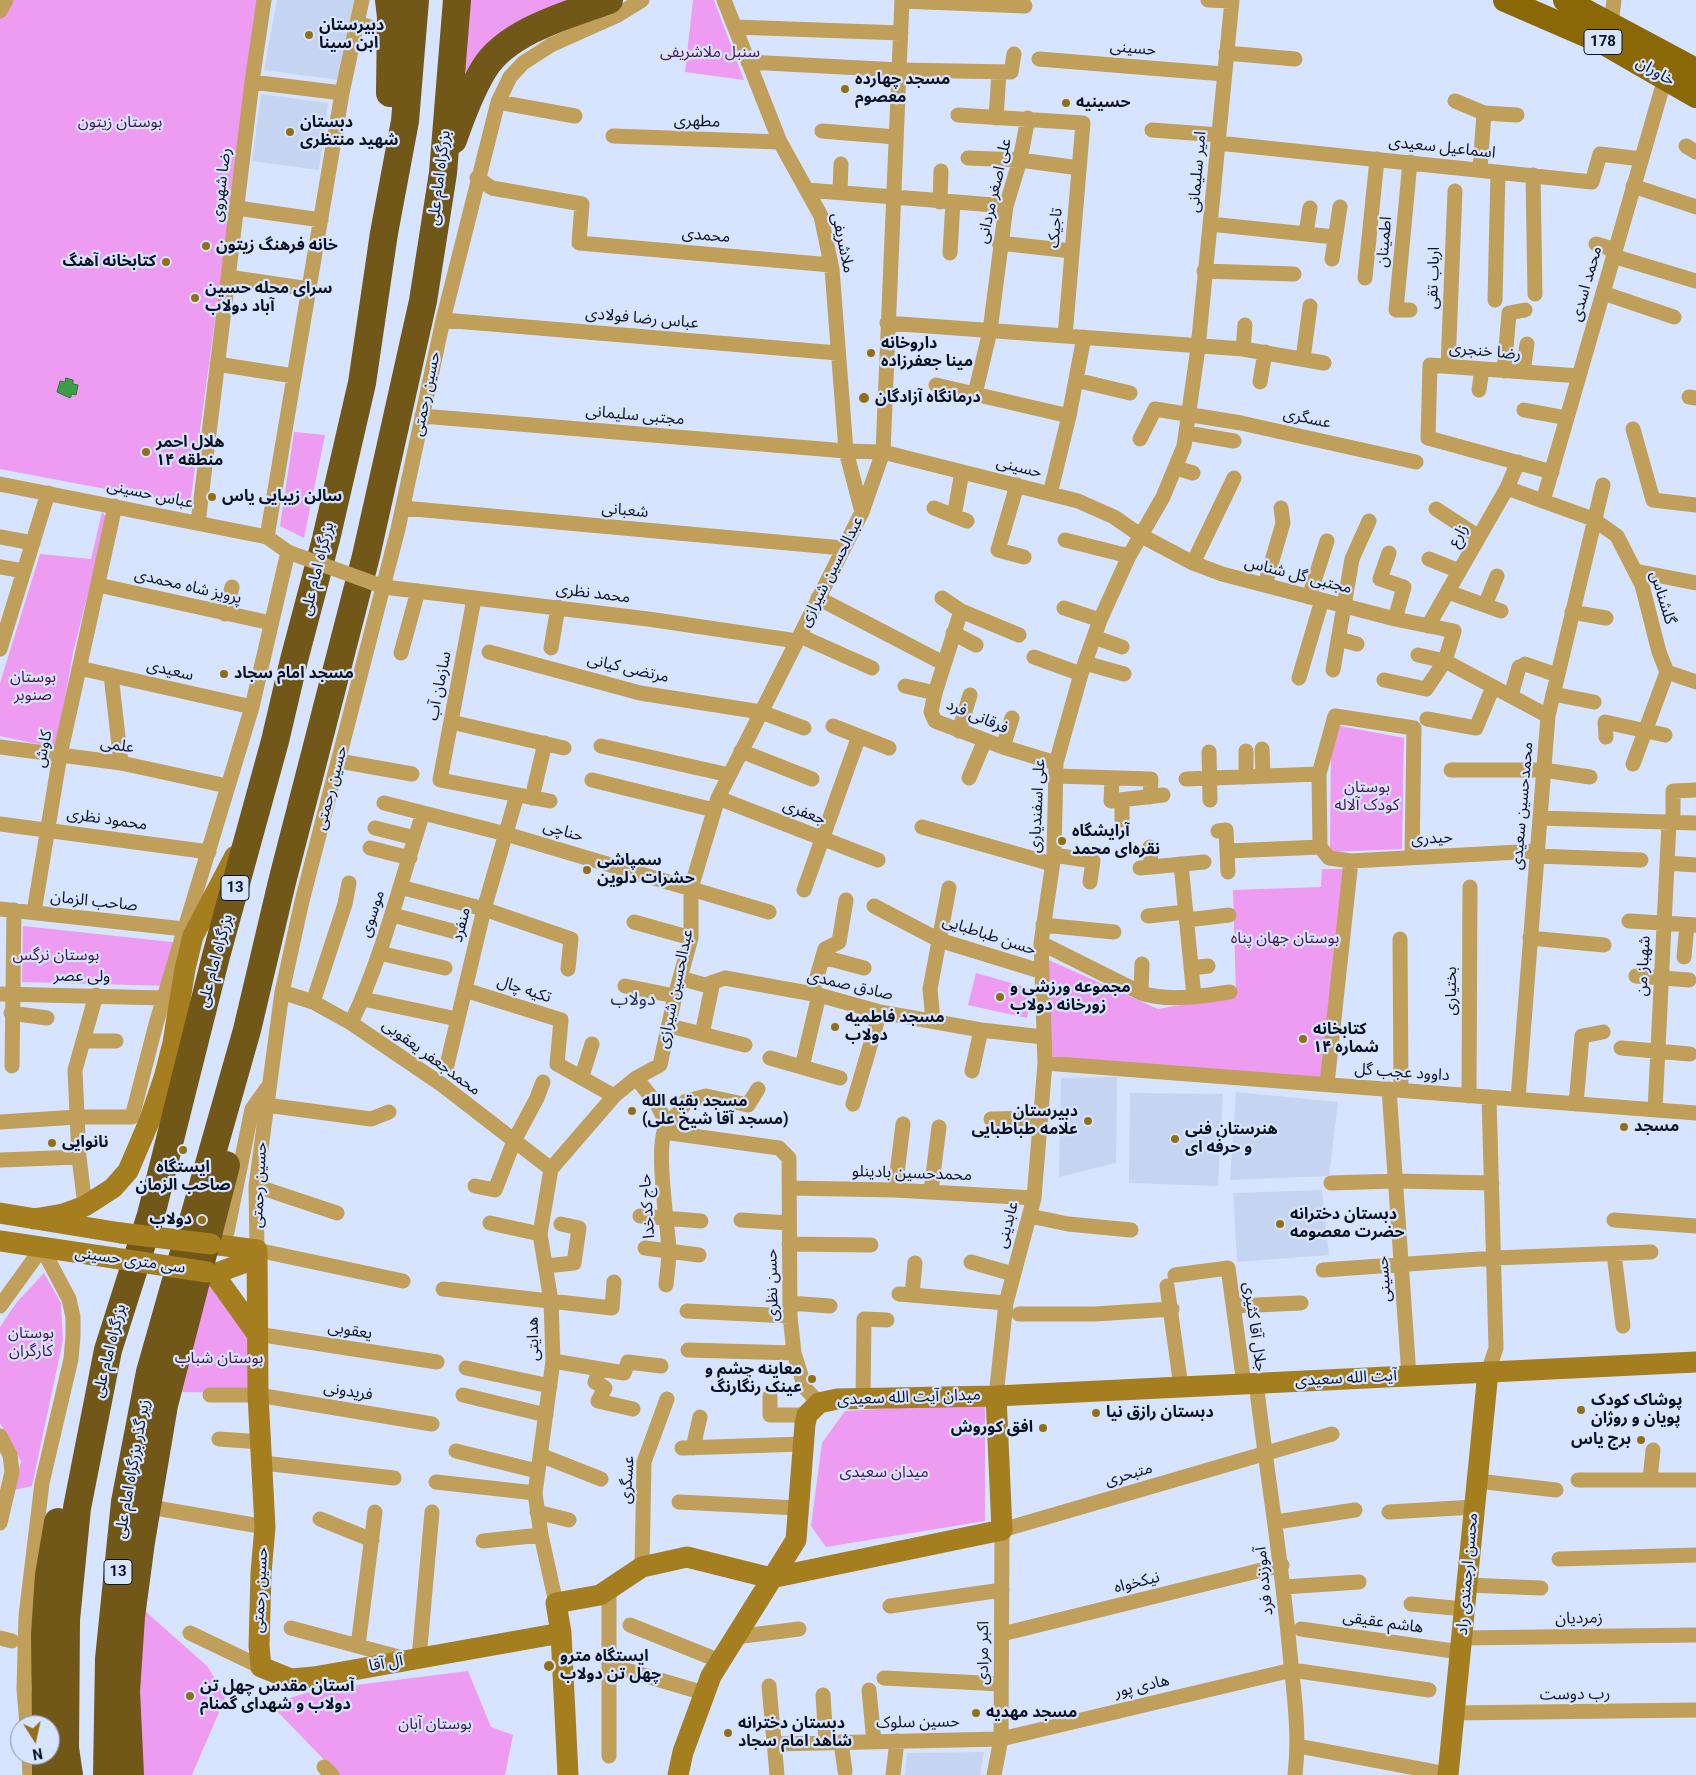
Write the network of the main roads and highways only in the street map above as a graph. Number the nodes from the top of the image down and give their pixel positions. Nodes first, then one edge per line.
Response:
1 (389, 0) edge
2 (415, 0) edge
3 (457, 0) edge
4 (609, 0) edge
5 (1505, 0) edge
6 (1565, 0) edge
7 (1696, 70) edge
8 (1696, 96) edge
9 (395, 169) junction
10 (443, 173) junction
11 (253, 823) junction
12 (247, 1030) junction
13 (0, 1213) edge
14 (34, 1219) junction
15 (0, 1241) edge
16 (257, 1254) junction
17 (211, 1273) junction
18 (257, 1334) junction
19 (108, 1350) junction
20 (1696, 1362) edge
21 (150, 1372) joint
22 (1488, 1372) junction
23 (996, 1396) junction
24 (771, 1578) junction
25 (561, 1633) junction
26 (261, 1667) joint
27 (46, 1715) edge
28 (69, 1775) edge
29 (107, 1775) edge
30 (130, 1775) edge
31 (568, 1775) edge
32 (678, 1775) edge
33 (1448, 1775) edge

1 - 9 highway
2 - 9 highway, بزرگراه امام علی / 13
3 - 10 highway, بزرگراه امام علی / 13
4 - 10 highway
5 - 8 main road, خاوران / 178
6 - 7 main road, خاوران / 178
9 - 11 highway, بزرگراه امام علی / 13
10 - 12 highway, بزرگراه امام علی / 13
11 - 14 main road
11 - 19 highway, بزرگراه امام علی / 13
12 - 21 highway, بزرگراه امام علی / 13
12 - 30 highway
13 - 14 main road, سی متری حسینی
14 - 16 main road, سی متری حسینی, bridge
15 - 17 main road, سی متری حسینی, bridge
16 - 17 main road, سی متری حسینی
16 - 18 main road, حسین رحمتی
17 - 18 main road
18 - 26 main road, حسین رحمتی
19 - 27 highway
19 - 28 highway, بزرگراه امام علی / 13
20 - 22 main road, آیت الله سعیدی
21 - 29 highway, زیر گذر بزرگراه امام علی / 13
22 - 23 main road, آیت الله سعیدی
22 - 33 main road, محسن ارجمندی راد
23 - 24 main road, میدان آیت الله سعیدی
23 - 24 main road, میدان آیت الله سعیدی
24 - 25 main road
24 - 32 main road
25 - 26 main road, آل آقا
25 - 31 main road

